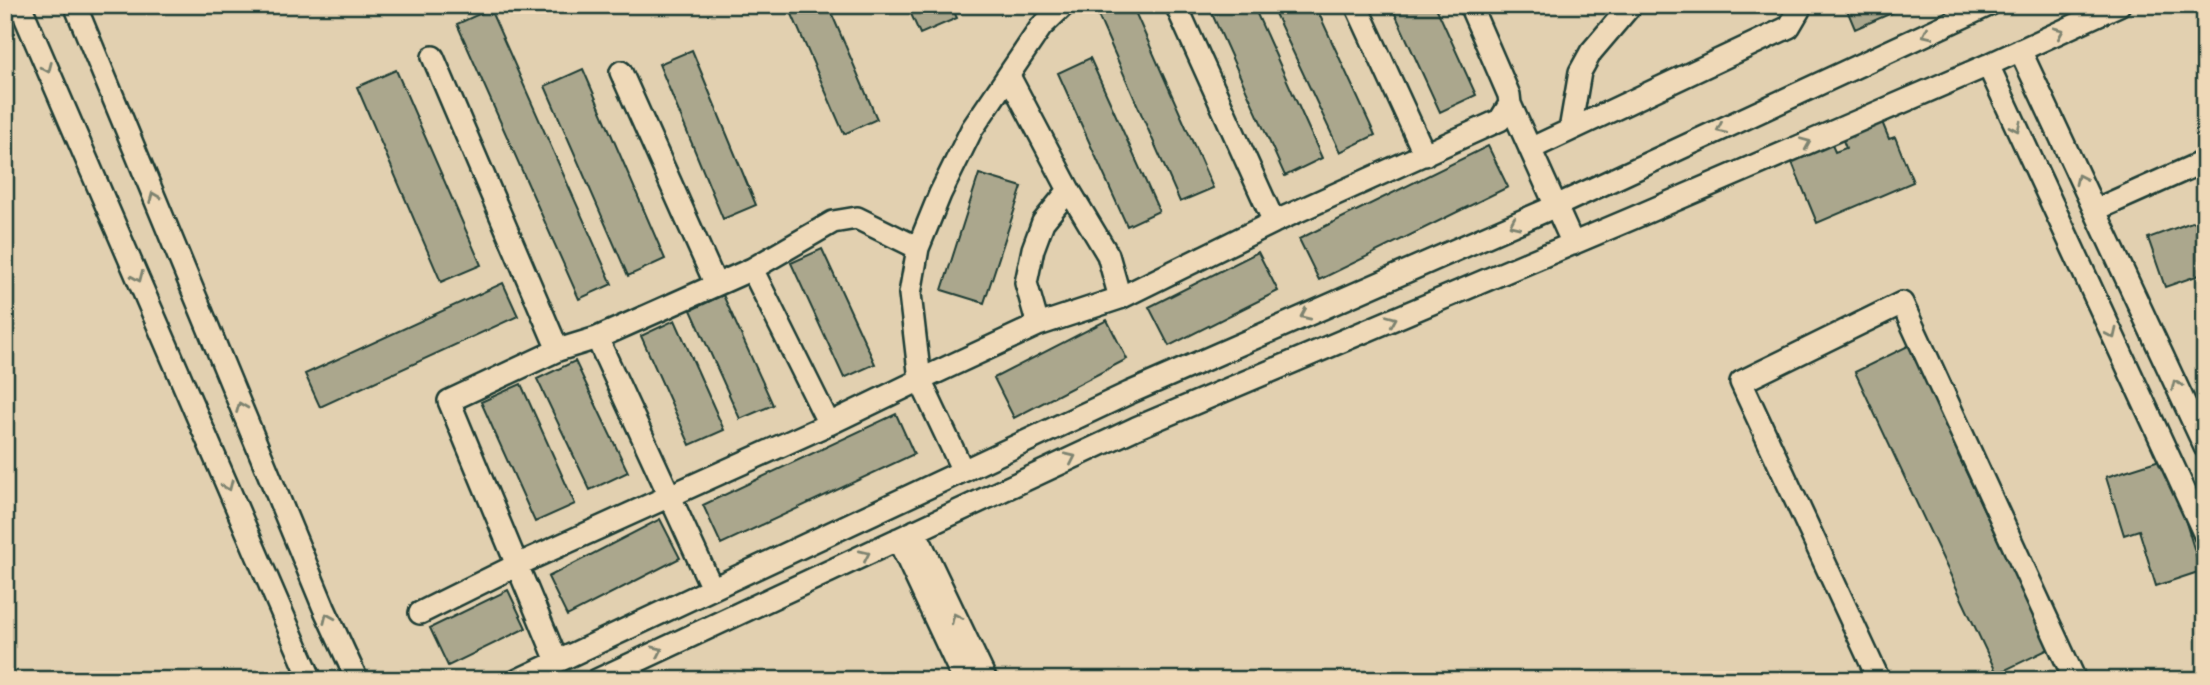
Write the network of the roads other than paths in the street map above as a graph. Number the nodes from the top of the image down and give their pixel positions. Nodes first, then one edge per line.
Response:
1 (20, 5) edge
2 (75, 5) edge
3 (1064, 5) edge
4 (1176, 5) edge
5 (1356, 5) edge
6 (1470, 5) edge
7 (1631, 5) edge
8 (1798, 5) edge
9 (1989, 5) edge
10 (2119, 5) edge
11 (2020, 50) junction
12 (433, 57) dead end
13 (1988, 65) junction
14 (621, 72) dead end
15 (1009, 76) junction
16 (1510, 104) junction
17 (1570, 130) junction
18 (1530, 149) junction
19 (1425, 155) junction
20 (2205, 161) edge
21 (1069, 190) junction
22 (1556, 206) junction
23 (2095, 210) junction
24 (1274, 222) junction
25 (1573, 244) junction
26 (918, 248) junction
27 (752, 269) junction
28 (716, 285) junction
29 (1120, 298) junction
30 (1038, 325) junction
31 (597, 338) junction
32 (558, 350) junction
33 (920, 380) junction
34 (829, 425) junction
35 (2205, 447) edge
36 (963, 471) junction
37 (670, 496) junction
38 (907, 535) junction
39 (2205, 535) edge
40 (517, 565) junction
41 (712, 589) junction
42 (420, 612) dead end
43 (557, 661) junction
44 (312, 680) edge
45 (357, 680) edge
46 (518, 680) edge
47 (597, 680) edge
48 (964, 680) edge
49 (986, 680) edge
50 (1879, 680) edge
51 (2075, 680) edge

1 -> 44 street
45 -> 2 street
3 - 15 street
4 - 24 street
5 - 19 street
6 - 16 street
7 - 17 street
8 - 17 street
9 -> 22 street
11 -> 10 street
11 - 13 street
23 -> 11 street
12 - 32 street
25 -> 13 street
13 -> 39 street
14 - 28 street
15 - 21 street
15 - 26 street
16 - 18 street
16 - 19 street
17 - 18 street
18 - 22 street
19 - 24 street
20 - 23 street
21 - 29 street
21 - 30 street
22 - 25 street
22 -> 36 street
35 -> 23 street
24 - 29 street
38 -> 25 street
26 - 27 street
26 - 33 street
27 - 28 street
27 - 34 street
28 - 31 street
29 - 30 street
30 - 33 street
31 - 32 street
31 - 37 street
32 - 40 street
33 - 34 street
33 - 36 street
34 - 37 street
36 - 41 street
37 - 40 street
37 - 41 street
47 -> 38 street
38 - 48 street
49 -> 38 street
40 - 42 street
40 - 43 street
41 - 43 street
43 - 46 street
50 - 51 street

